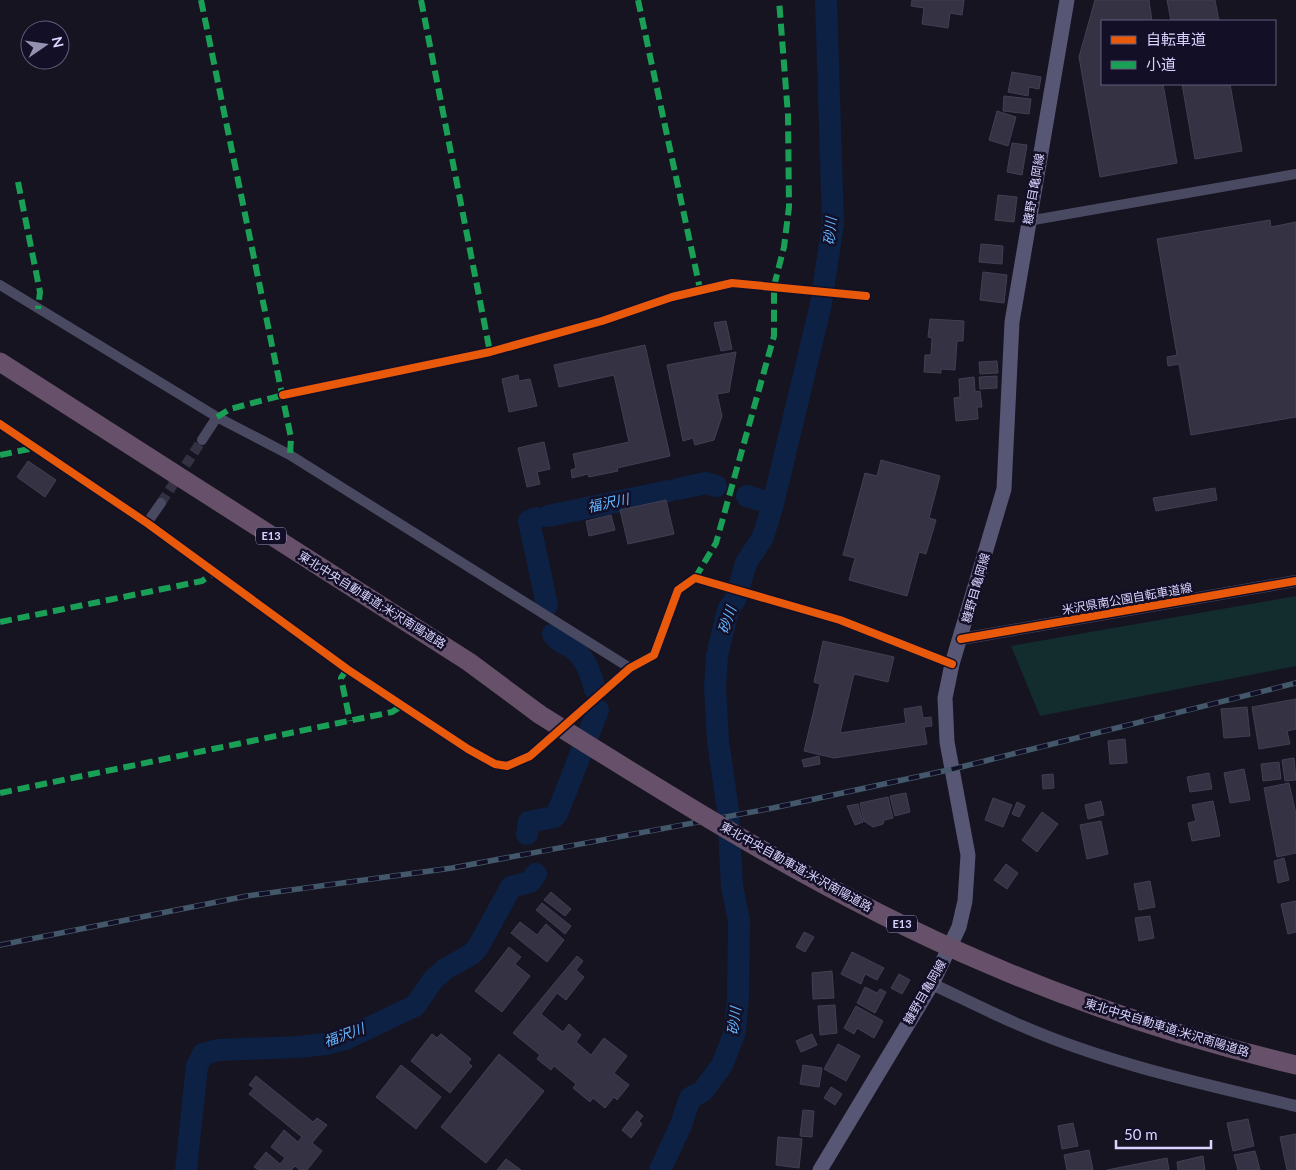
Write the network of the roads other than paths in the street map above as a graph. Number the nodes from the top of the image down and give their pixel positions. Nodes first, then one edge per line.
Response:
1 (1067, 0) edge
2 (1296, 174) edge
3 (1028, 221) junction
4 (0, 285) edge
5 (866, 296) dead end
6 (0, 362) edge
7 (0, 372) edge
8 (283, 395) dead end
9 (217, 416) junction
10 (0, 424) edge
11 (202, 440) tunnel mouth
12 (161, 503) tunnel mouth
13 (147, 523) junction
14 (1296, 581) edge
15 (961, 639) junction
16 (952, 664) junction
17 (630, 668) junction
18 (539, 714) junction
19 (932, 984) junction
20 (1296, 1065) edge
21 (1296, 1106) edge
22 (820, 1170) edge

1 - 3 main road, 糠野目亀岡線
2 - 3 street
3 - 15 main road, 糠野目亀岡線
4 - 9 street
5 - 8 street
6 - 18 highway, 東北中央自動車道;米沢南陽道路 / E13
7 - 18 highway, 東北中央自動車道;米沢南陽道路 / E13
9 - 11 street
9 - 17 street
10 - 13 street
12 - 13 street
13 - 17 street
14 - 15 street, 米沢県南公園自転車道線
15 - 16 main road, 糠野目亀岡線
16 - 17 street
16 - 19 main road, 糠野目亀岡線
18 - 20 highway, 東北中央自動車道;米沢南陽道路 / E13, bridge
19 - 21 street
19 - 22 main road, 糠野目亀岡線

